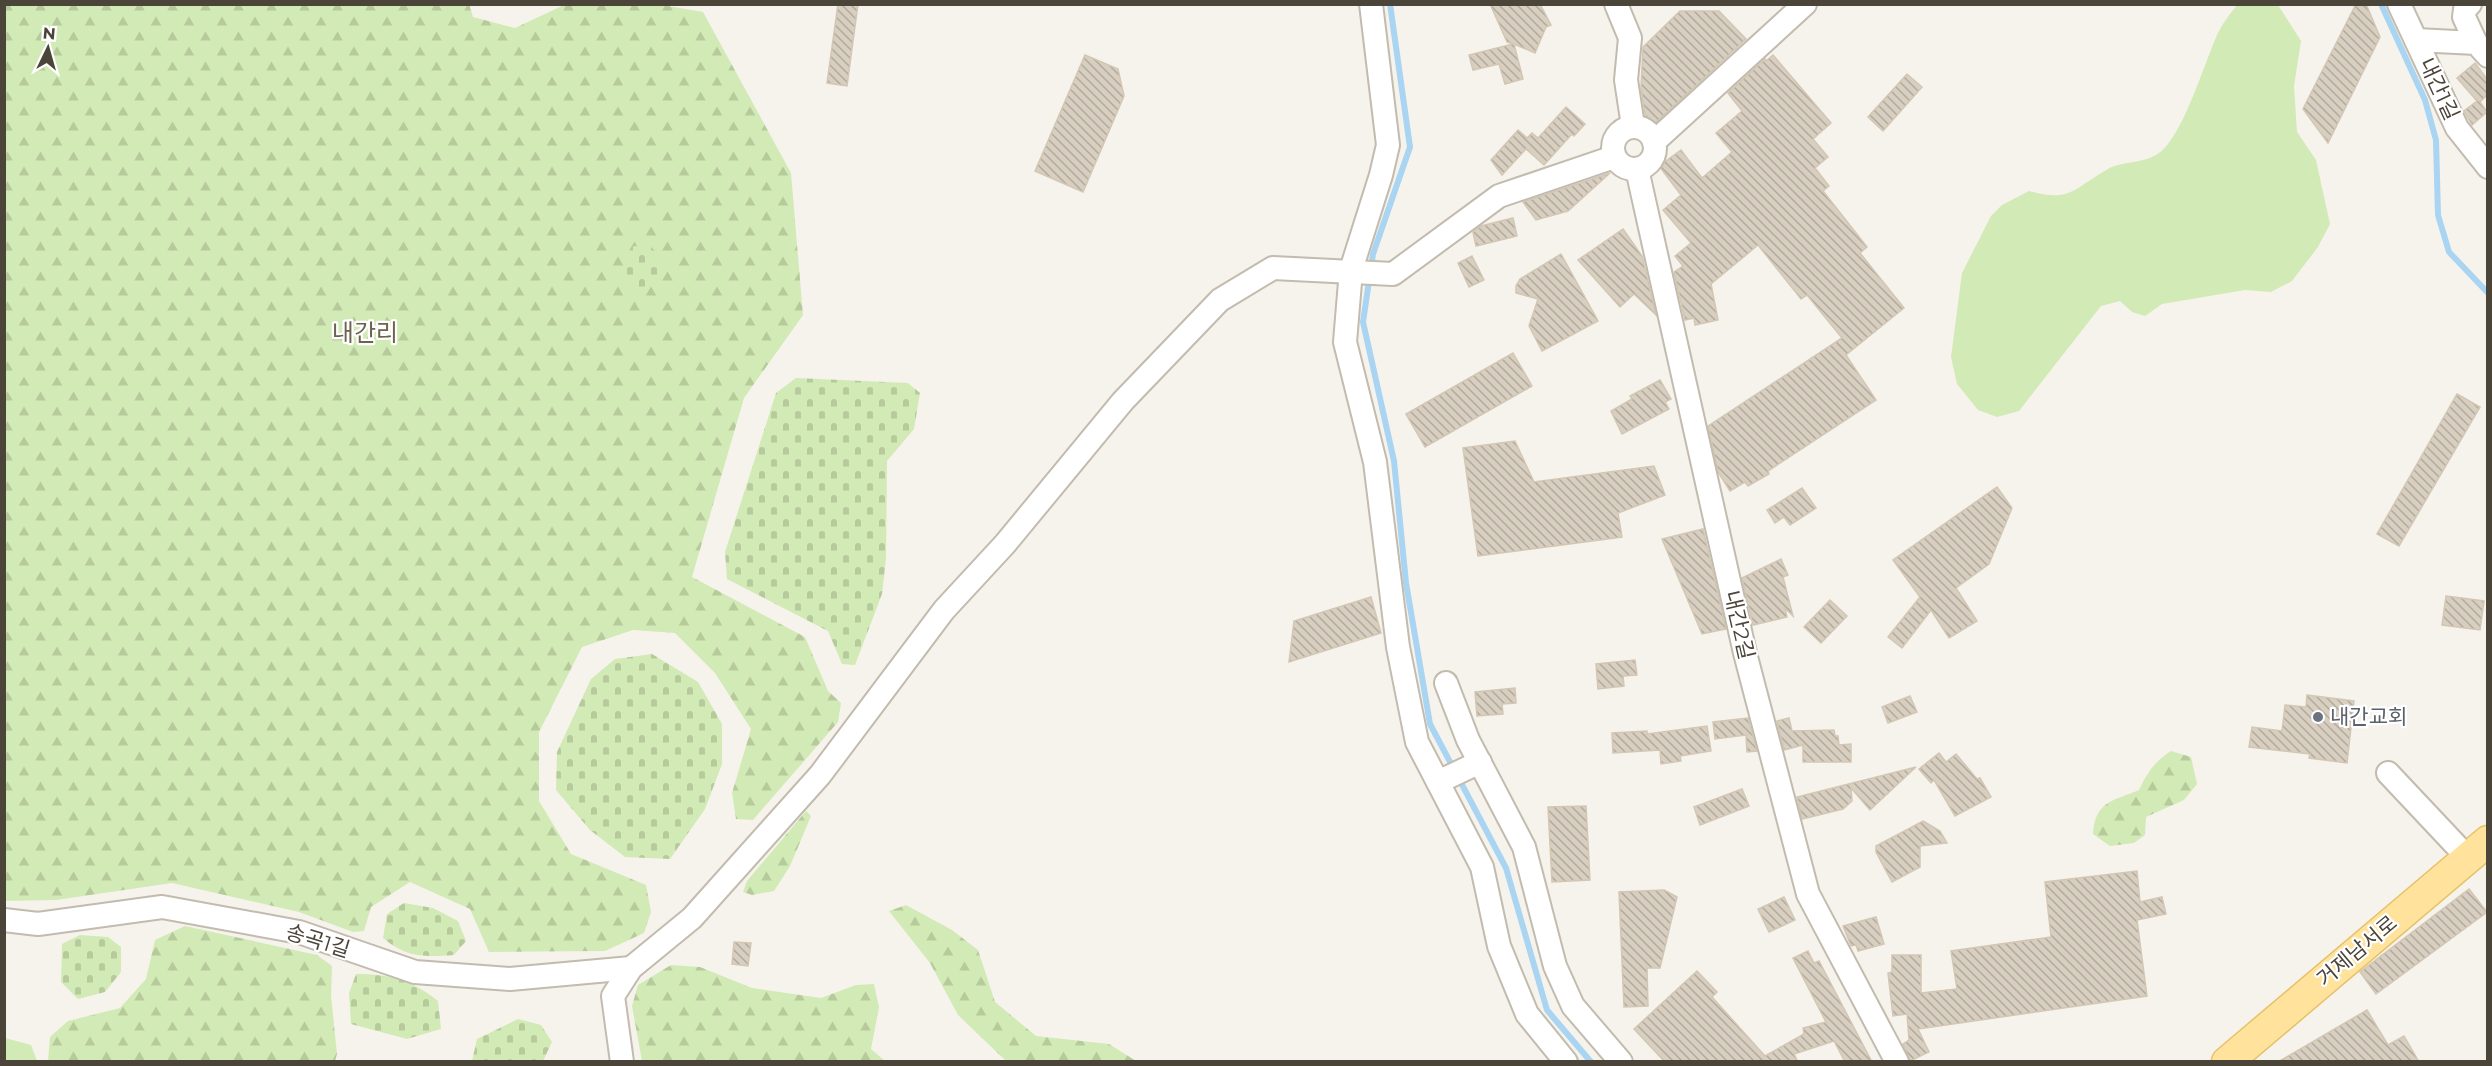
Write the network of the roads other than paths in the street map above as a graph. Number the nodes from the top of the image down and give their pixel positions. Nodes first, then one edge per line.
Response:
1 (1371, 4) edge
2 (1616, 4) edge
3 (1805, 4) edge
4 (2399, 4) edge
5 (2470, 4) edge
6 (2415, 40) junction
7 (2482, 50) edge
8 (1633, 126) junction
9 (1654, 142) junction
10 (1614, 157) junction
11 (2487, 167) edge
12 (1637, 170) junction
13 (1352, 270) junction
14 (1446, 683) dead end
15 (1480, 762) junction
16 (2388, 773) dead end
17 (1438, 782) junction
18 (2478, 849) edge
19 (4, 920) edge
20 (631, 968) junction
21 (622, 1062) edge
22 (1566, 1062) edge
23 (1621, 1062) edge
24 (1897, 1062) edge
25 (2227, 1062) edge

1 - 13 lane
2 - 8 lane
3 - 9 lane
4 - 6 lane, 내간1길
5 - 7 lane
6 - 7 lane
6 - 11 lane, 내간1길
8 - 9 lane
8 - 10 lane
9 - 12 lane
10 - 12 lane
10 - 13 lane
12 - 24 lane, 내간2길
13 - 17 lane
13 - 20 lane
14 - 15 lane
15 - 17 lane
15 - 23 lane
16 - 18 lane
17 - 22 lane
18 - 25 main road, 거제남서로
19 - 20 lane, 송곡1길
20 - 21 lane

